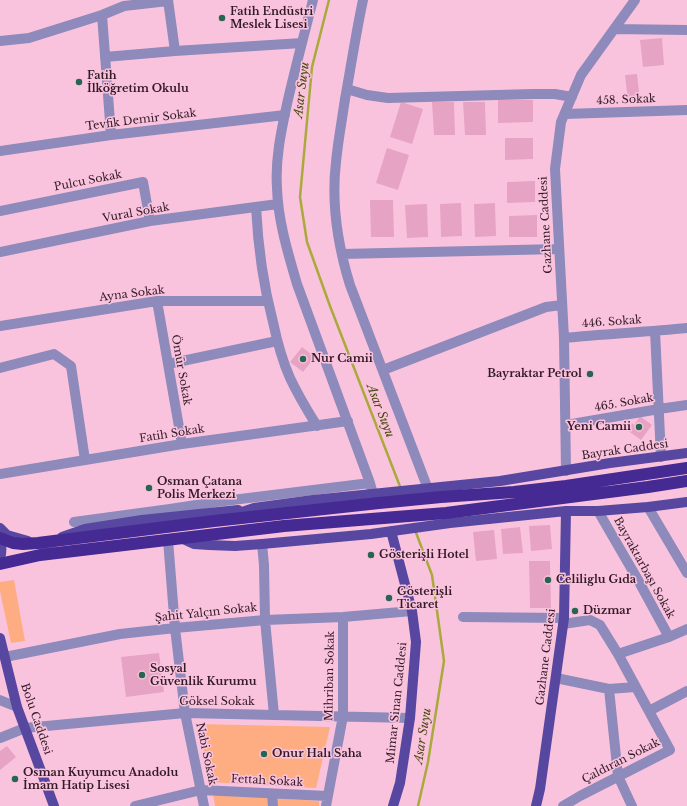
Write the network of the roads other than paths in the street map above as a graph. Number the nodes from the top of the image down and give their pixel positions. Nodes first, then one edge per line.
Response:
1 (168, 0) edge
2 (313, 0) edge
3 (363, 0) edge
4 (635, 0) edge
5 (127, 3) edge
6 (102, 15) junction
7 (614, 29) junction
8 (687, 30) edge
9 (0, 41) edge
10 (302, 43) junction
11 (175, 50) junction
12 (105, 57) junction
13 (347, 89) junction
14 (572, 97) junction
15 (687, 110) edge
16 (285, 114) junction
17 (565, 114) junction
18 (111, 135) junction
19 (0, 151) edge
20 (278, 204) junction
21 (256, 207) junction
22 (0, 211) edge
23 (150, 221) junction
24 (559, 249) junction
25 (0, 252) edge
26 (342, 254) junction
27 (157, 301) junction
28 (268, 301) junction
29 (562, 305) junction
30 (0, 326) edge
31 (687, 328) edge
32 (654, 331) junction
33 (564, 338) junction
34 (277, 341) junction
35 (168, 364) junction
36 (0, 368) edge
37 (383, 370) junction
38 (687, 405) edge
39 (659, 409) junction
40 (348, 421) junction
41 (566, 425) junction
42 (317, 426) junction
43 (182, 444) junction
44 (687, 453) edge
45 (661, 457) junction
46 (85, 460) junction
47 (687, 468) edge
48 (566, 471) junction
49 (0, 474) edge
50 (687, 481) edge
51 (370, 483) junction
52 (425, 489) junction
53 (377, 497) junction
54 (687, 502) edge
55 (257, 504) junction
56 (648, 507) junction
57 (566, 511) junction
58 (598, 511) junction
59 (448, 518) junction
60 (214, 521) junction
61 (74, 522) dead end
62 (0, 528) edge
63 (396, 531) junction
64 (0, 538) edge
65 (183, 539) junction
66 (168, 540) junction
67 (0, 541) edge
68 (42, 543) junction
69 (262, 544) junction
70 (0, 558) edge
71 (0, 564) edge
72 (687, 573) edge
73 (412, 611) junction
74 (343, 617) junction
75 (463, 617) dead end
76 (265, 620) junction
77 (564, 621) junction
78 (175, 628) junction
79 (687, 629) edge
80 (669, 637) junction
81 (0, 638) edge
82 (618, 654) junction
83 (5, 657) junction
84 (556, 678) junction
85 (635, 687) junction
86 (609, 689) junction
87 (687, 691) edge
88 (0, 700) edge
89 (17, 707) junction
90 (648, 711) junction
91 (185, 713) junction
92 (274, 715) junction
93 (343, 716) junction
94 (410, 718) junction
95 (25, 728) junction
96 (0, 738) edge
97 (618, 776) junction
98 (201, 790) junction
99 (272, 794) junction
100 (326, 801) edge
101 (580, 801) edge
102 (54, 806) edge
103 (136, 806) edge
104 (204, 806) edge
105 (273, 806) edge
106 (393, 806) edge
107 (536, 806) edge
108 (563, 806) edge
109 (632, 806) edge

1 - 5 street
1 - 11 street
2 - 10 street
3 - 13 street
4 - 7 street, Gazhane Caddesi
5 - 6 street
6 - 9 street
6 - 12 street
7 - 8 street
7 - 14 street, Gazhane Caddesi
10 - 11 street
10 - 16 street
11 - 12 street
12 - 18 street
13 - 14 street
13 - 26 street
14 - 17 street, Gazhane Caddesi
15 - 17 street, 458. Sokak
16 - 18 street, Tevfik Demir Sokak
16 - 20 street
17 - 24 street, Gazhane Caddesi
18 - 19 street, Tevfik Demir Sokak
20 - 21 street, Vural Sokak
20 - 40 street
21 - 23 street, Vural Sokak
21 - 28 street
22 - 23 street, Pulcu Sokak
23 - 25 street, Vural Sokak
24 - 26 street
24 - 29 street, Gazhane Caddesi
26 - 37 street
27 - 28 street, Ayna Sokak
27 - 30 street, Ayna Sokak
27 - 35 street, Ömür Sokak
28 - 34 street
29 - 33 street, Gazhane Caddesi
29 - 37 street
31 - 32 street
32 - 33 street, 446. Sokak
32 - 39 street, 446. Sokak
33 - 41 street, Gazhane Caddesi
34 - 35 street
34 - 42 street
35 - 43 street, Ömür Sokak
36 - 46 street
37 - 52 street
38 - 39 street, 465. Sokak
39 - 41 street, 465. Sokak
39 - 45 street, 446. Sokak
40 - 42 street, Fatih Sokak
40 - 51 street
41 - 48 street, Gazhane Caddesi
42 - 43 street, Fatih Sokak
43 - 46 street, Fatih Sokak
44 - 45 main road, Bayrak Caddesi
45 - 48 main road, Bayrak Caddesi
46 - 49 street, Fatih Sokak
47 - 53 highway
48 - 52 main road, Bayrak Caddesi
50 - 59 highway
51 - 53 street
51 - 55 street
52 - 53 main road, Bayrak Caddesi
53 - 55 main road, Bayrak Caddesi
53 - 60 highway
54 - 56 main road
55 - 60 main road
55 - 61 street
55 - 68 main road
56 - 58 main road
56 - 72 street
57 - 58 main road
57 - 59 main road
57 - 77 main road, Gazhane Caddesi
58 - 80 street, Bayraktarbaşı Sokak
59 - 63 main road
59 - 65 highway
60 - 68 highway
62 - 68 main road
63 - 69 main road
63 - 73 main road, Mimar Sinan Caddesi
64 - 68 highway
65 - 66 highway
65 - 69 main road
66 - 71 highway
66 - 78 street, Nabi Sokak
67 - 70 main road
69 - 76 street
73 - 74 street, Şahit Yalçın Sokak
73 - 94 main road, Mimar Sinan Caddesi
74 - 76 street, Şahit Yalçın Sokak
74 - 93 street, Mihriban Sokak
75 - 77 street, Çaldıran Sokak
76 - 78 street, Şahit Yalçın Sokak
76 - 92 street
77 - 82 street, Çaldıran Sokak
77 - 84 main road, Gazhane Caddesi
78 - 83 street, Şahit Yalçın Sokak
78 - 91 street, Nabi Sokak
79 - 80 street
80 - 82 street
81 - 83 main road, Bolu Caddesi
82 - 85 street, Çaldıran Sokak
83 - 89 main road, Bolu Caddesi
84 - 86 street
84 - 107 main road, Gazhane Caddesi
85 - 86 street
85 - 90 street, Çaldıran Sokak
86 - 97 street
87 - 90 street
88 - 89 street
89 - 95 main road, Bolu Caddesi
90 - 97 street, Çaldıran Sokak
91 - 92 street, Göksel Sokak
91 - 95 street, Göksel Sokak
91 - 98 street, Nabi Sokak
92 - 93 street, Göksel Sokak
93 - 94 street, Göksel Sokak
93 - 100 street, Mihriban Sokak
94 - 106 main road, Mimar Sinan Caddesi
95 - 96 street, Göksel Sokak
95 - 102 main road, Bolu Caddesi
97 - 101 street, Çaldıran Sokak
97 - 109 street
98 - 99 street, Fettah Sokak
98 - 103 street, Fettah Sokak
98 - 104 street, Nabi Sokak
99 - 100 street, Fettah Sokak
99 - 105 street
101 - 108 street, Çaldıran Sokak

